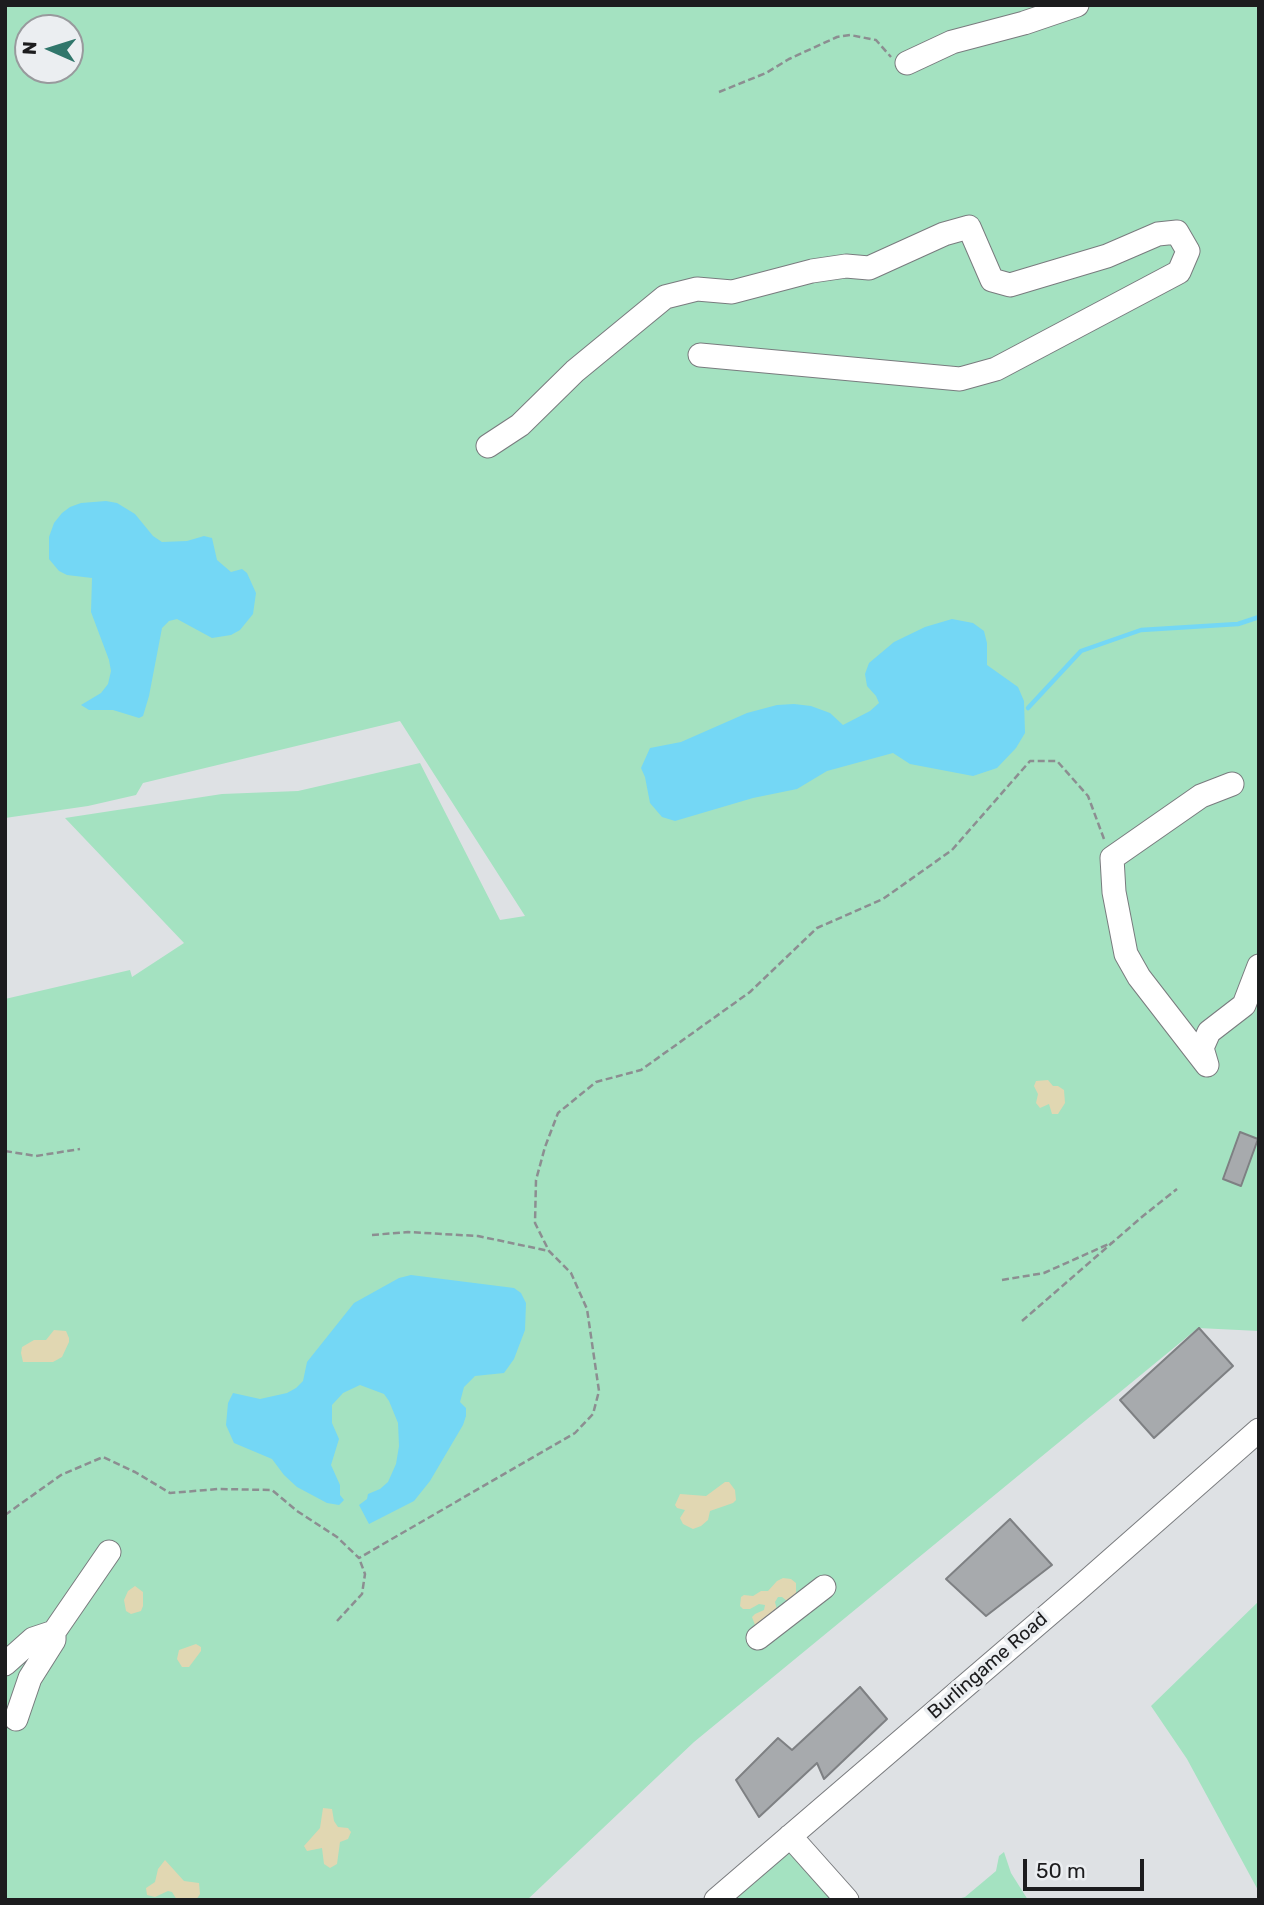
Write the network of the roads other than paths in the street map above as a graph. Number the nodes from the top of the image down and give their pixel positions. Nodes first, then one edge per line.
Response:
1 (1077, 5) edge
2 (907, 63) road end
3 (701, 355) dead end
4 (488, 446) dead end
5 (1232, 784) dead end
6 (1259, 965) edge
7 (1259, 986) edge
8 (1244, 1005) junction
9 (1259, 1430) edge
10 (109, 1552) dead end
11 (824, 1587) dead end
12 (54, 1632) junction
13 (758, 1638) dead end
14 (5, 1664) edge
15 (16, 1719) dead end
16 (790, 1836) junction
17 (716, 1900) edge
18 (847, 1900) edge

1 - 2 street
3 - 4 street
5 - 8 street
6 - 8 street
7 - 8 street
9 - 16 street, Burlingame Road
10 - 12 street
11 - 13 street
12 - 14 street
12 - 15 street
16 - 17 street, Burlingame Road
16 - 18 street

